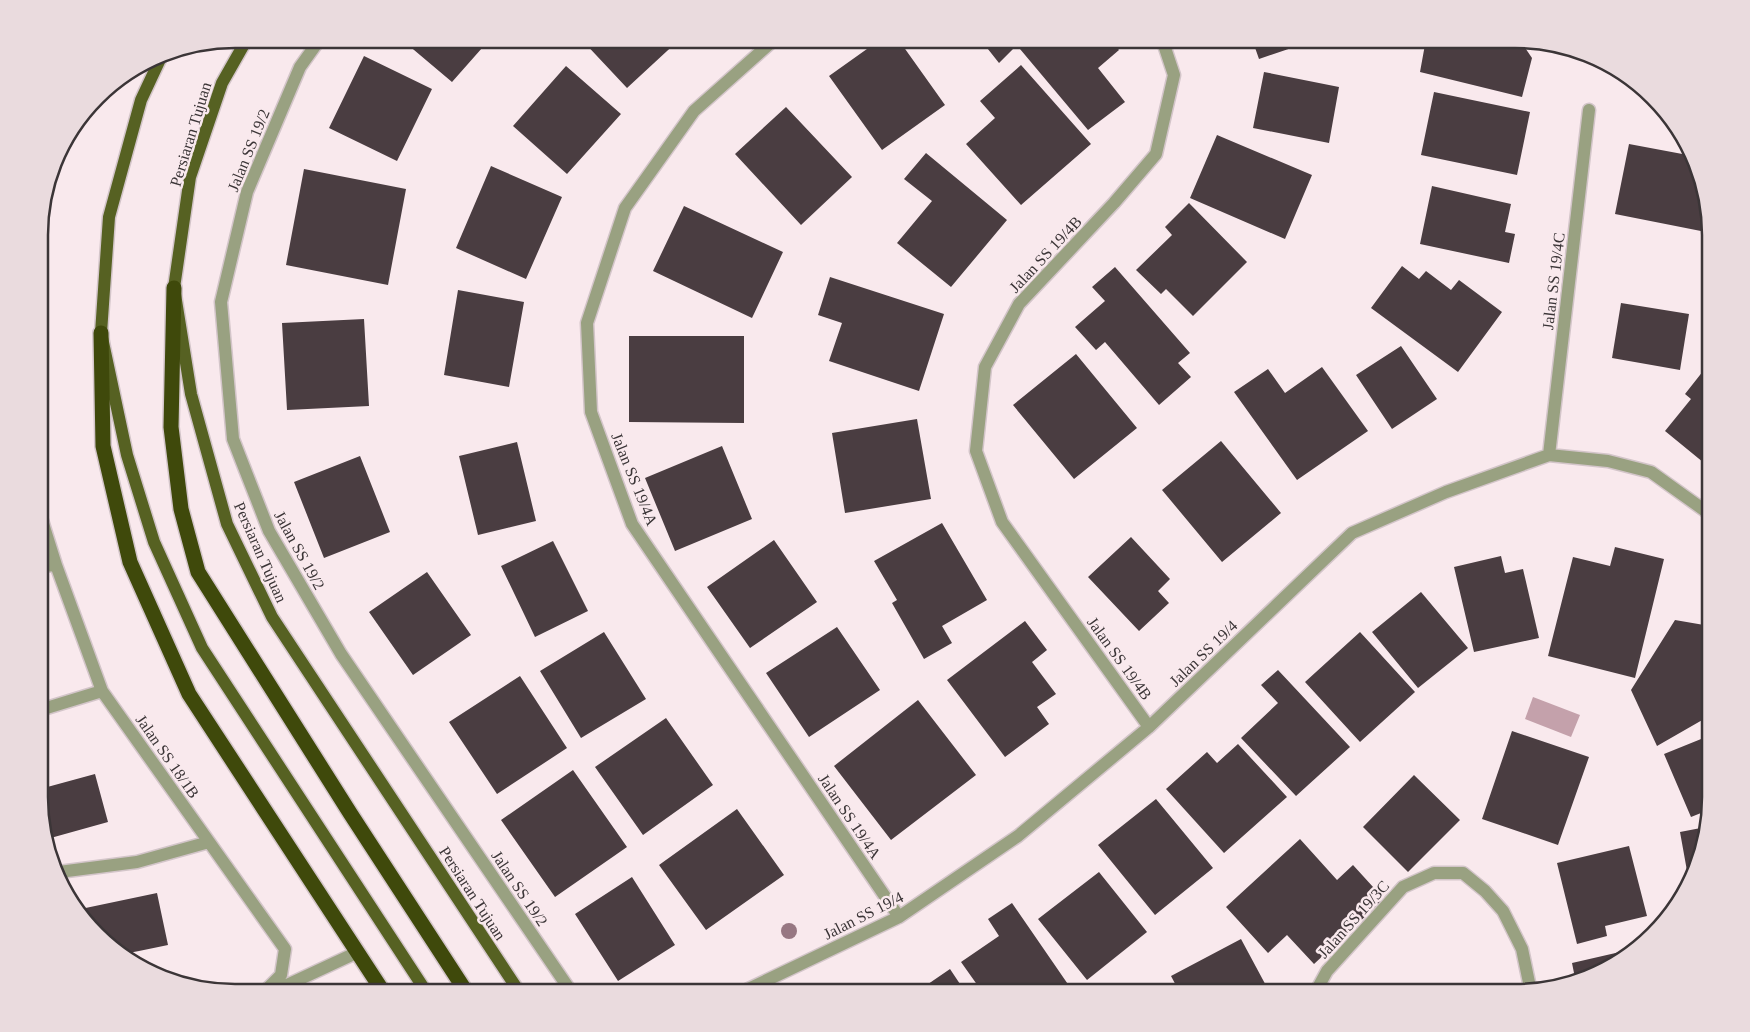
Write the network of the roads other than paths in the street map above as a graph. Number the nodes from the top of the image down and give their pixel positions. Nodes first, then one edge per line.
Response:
1 (242, 48) edge
2 (313, 48) edge
3 (765, 48) edge
4 (1165, 48) edge
5 (158, 64) edge
6 (1589, 110) dead end
7 (174, 288) junction
8 (101, 333) junction
9 (1549, 455) junction
10 (1702, 509) edge
11 (48, 540) edge
12 (56, 565) junction
13 (48, 566) edge
14 (102, 691) junction
15 (48, 708) edge
16 (1149, 727) junction
17 (209, 842) junction
18 (63, 871) edge
19 (900, 917) junction
20 (358, 952) junction
21 (1529, 984) edge
22 (271, 985) edge
23 (287, 985) edge
24 (379, 985) edge
25 (421, 985) edge
26 (462, 985) edge
27 (515, 985) edge
28 (567, 985) edge
29 (757, 985) edge
30 (1320, 985) edge

1 - 7 main road, Persiaran Tujuan
2 - 28 street, Jalan SS 19/2
3 - 19 street, Jalan SS 19/4A
4 - 16 street, Jalan SS 19/4B
5 - 8 main road
6 - 9 street, Jalan SS 19/4C
7 - 26 highway
7 - 27 main road, Persiaran Tujuan
8 - 20 highway
8 - 25 main road
9 - 10 street, Jalan SS 19/4
9 - 16 street, Jalan SS 19/4
11 - 12 street, Jalan SS 18/1B
12 - 13 street
12 - 14 street, Jalan SS 18/1B
14 - 15 street
14 - 17 street, Jalan SS 18/1B
16 - 19 street, Jalan SS 19/4
17 - 18 street
17 - 22 street, Jalan SS 18/1B
19 - 29 street, Jalan SS 19/4
20 - 23 street
20 - 24 highway
21 - 30 street, Jalan SS 19/3C

